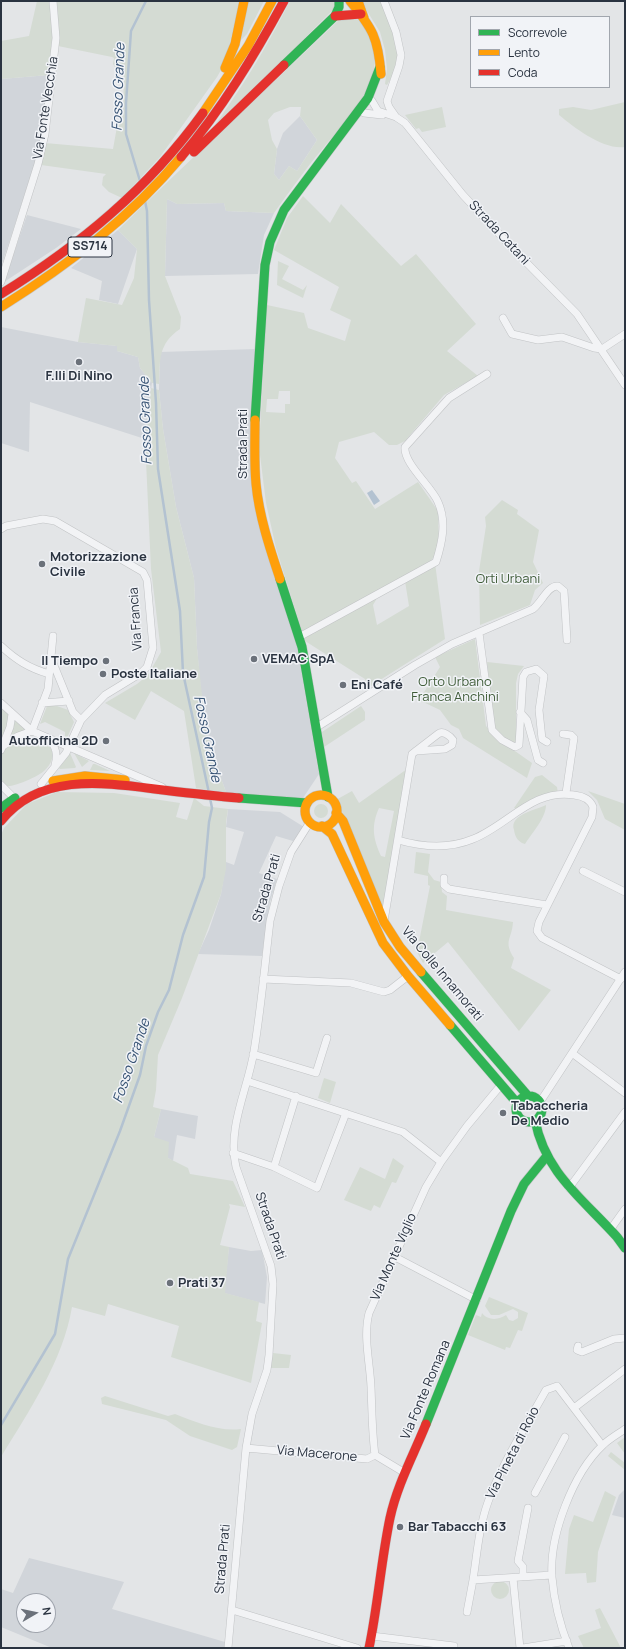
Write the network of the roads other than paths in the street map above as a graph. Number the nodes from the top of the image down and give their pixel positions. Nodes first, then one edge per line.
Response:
1 (53, 1) edge
2 (244, 1) edge
3 (272, 1) edge
4 (284, 1) edge
5 (340, 1) edge
6 (350, 1) edge
7 (358, 1) edge
8 (384, 1) edge
9 (335, 16) junction
10 (362, 16) junction
11 (380, 67) junction
12 (212, 100) junction
13 (372, 101) junction
14 (364, 113) junction
15 (396, 117) junction
16 (330, 150) junction
17 (183, 156) junction
18 (1, 282) edge
19 (1, 294) edge
20 (1, 307) edge
21 (503, 318) dead end
22 (625, 334) edge
23 (602, 349) junction
24 (487, 374) dead end
25 (625, 384) edge
26 (1, 529) edge
27 (479, 633) junction
28 (53, 636) dead end
29 (299, 637) junction
30 (567, 640) dead end
31 (1, 646) edge
32 (51, 658) junction
33 (49, 674) junction
34 (99, 691) dead end
35 (100, 700) junction
36 (69, 701) junction
37 (1, 703) edge
38 (42, 704) junction
39 (520, 712) junction
40 (12, 714) junction
41 (81, 720) junction
42 (317, 727) junction
43 (32, 731) junction
44 (564, 734) dead end
45 (48, 737) junction
46 (546, 742) dead end
47 (70, 746) junction
48 (2, 748) edge
49 (416, 751) junction
50 (543, 763) dead end
51 (54, 769) junction
52 (324, 774) junction
53 (85, 776) junction
54 (42, 784) junction
55 (76, 784) junction
56 (1, 785) edge
57 (153, 788) junction
58 (178, 792) junction
59 (566, 793) junction
60 (34, 794) junction
61 (328, 797) junction
62 (17, 800) junction
63 (310, 800) junction
64 (1, 808) edge
65 (336, 813) junction
66 (1, 821) edge
67 (310, 822) junction
68 (322, 826) junction
69 (398, 840) junction
70 (583, 871) dead end
71 (444, 878) dead end
72 (625, 892) edge
73 (547, 905) junction
74 (384, 922) junction
75 (625, 972) edge
76 (408, 976) junction
77 (263, 979) junction
78 (621, 979) junction
79 (327, 1038) dead end
80 (572, 1053) junction
81 (253, 1054) junction
82 (247, 1081) junction
83 (501, 1085) junction
84 (625, 1093) edge
85 (296, 1096) junction
86 (528, 1096) junction
87 (540, 1102) junction
88 (517, 1103) junction
89 (625, 1112) edge
90 (346, 1113) junction
91 (535, 1120) junction
92 (233, 1153) junction
93 (546, 1157) junction
94 (441, 1162) junction
95 (274, 1167) junction
96 (569, 1188) junction
97 (625, 1210) edge
98 (610, 1230) junction
99 (625, 1248) edge
100 (395, 1257) junction
101 (476, 1300) junction
102 (625, 1338) edge
103 (578, 1346) dead end
104 (625, 1369) edge
105 (574, 1408) junction
106 (625, 1429) edge
107 (565, 1438) dead end
108 (602, 1445) junction
109 (246, 1448) junction
110 (375, 1455) junction
111 (405, 1474) junction
112 (535, 1492) dead end
113 (528, 1508) dead end
114 (552, 1575) junction
115 (523, 1577) junction
116 (513, 1578) junction
117 (473, 1580) junction
118 (232, 1610) junction
119 (467, 1612) dead end
120 (372, 1636) junction
121 (568, 1645) edge
122 (454, 1646) dead end
123 (228, 1648) edge
124 (357, 1648) edge
125 (369, 1648) edge
126 (520, 1648) edge
127 (523, 1648) edge

1 - 18 street, Via Fonte Vecchia
2 - 12 main road
3 - 12 main road, SS714
4 - 17 main road, SS714
5 - 9 main road
6 - 10 main road, Strada Prati
7 - 10 main road
8 - 15 street
9 - 10 main road
9 - 17 main road
10 - 11 main road, Strada Prati
11 - 13 main road, Strada Prati
11 - 16 main road, Strada Prati
12 - 19 main road, SS714
13 - 14 main road, Strada Prati
13 - 15 street, Strada Catani
14 - 15 street
14 - 16 main road, Strada Prati
15 - 23 street, Strada Catani
16 - 29 main road, Strada Prati
17 - 20 main road, SS714
21 - 23 street
22 - 23 street
23 - 25 street, Strada Catani
24 - 29 street
26 - 35 street, Via Francia
27 - 30 street
27 - 39 street
27 - 42 street
28 - 32 street
29 - 42 main road, Strada Prati
31 - 33 street
32 - 33 street
32 - 36 street
33 - 38 street
34 - 35 street
35 - 41 street, Via Francia
36 - 38 street
36 - 41 street
37 - 40 street, Via Francia
38 - 43 street
39 - 46 street
39 - 50 street
40 - 43 street, Via Francia
40 - 48 street
41 - 47 street, Via Francia
42 - 52 main road, Strada Prati
43 - 45 street, Via Francia
43 - 48 street
44 - 59 street
45 - 47 street, Via Francia
45 - 51 street
47 - 51 street, Via Francia
47 - 58 street, Via Francia
49 - 49 street
49 - 69 street
51 - 54 street, Via Francia
52 - 61 main road, Strada Prati
52 - 63 main road
53 - 54 main road, Via Francia
53 - 55 main road
53 - 57 main road, Via Francia
54 - 60 main road, Via Francia
54 - 62 main road, Via Francia
55 - 57 main road, Via Francia
55 - 60 main road, Via Francia
56 - 62 street
57 - 58 main road, Via Francia
58 - 63 main road, Via Francia
59 - 69 street
59 - 73 street
60 - 62 main road, Via Francia
61 - 63 main road
61 - 65 main road
62 - 64 main road, Via Francia
62 - 66 main road, Via Francia
63 - 67 main road
65 - 68 main road
65 - 74 main road, Via Colle Innamorati
67 - 68 main road
67 - 77 street, Strada Prati
68 - 76 main road
69 - 74 street
70 - 72 street
71 - 73 street
73 - 78 street
74 - 86 main road, Via Colle Innamorati
75 - 78 street
76 - 77 street
76 - 83 main road
77 - 81 street, Strada Prati
78 - 80 street
79 - 81 street
80 - 84 street
80 - 87 street
81 - 82 street, Strada Prati
82 - 85 street
82 - 92 street, Strada Prati
83 - 88 main road
83 - 94 street, Via Monte Viglio
85 - 90 street
85 - 95 street
86 - 87 main road
86 - 88 main road
87 - 91 main road
88 - 91 main road
89 - 96 street
90 - 94 street
90 - 95 street
91 - 93 main road
92 - 95 street
92 - 109 street, Strada Prati
93 - 96 main road
93 - 101 main road, Via Fonte Romana
94 - 100 street, Via Monte Viglio
96 - 98 main road
97 - 98 street
98 - 99 main road
100 - 101 street
100 - 110 street, Via Monte Viglio
101 - 111 main road, Via Fonte Romana
102 - 103 street
104 - 105 street
105 - 108 street, Via Pineta di Roio
105 - 117 street, Via Pineta di Roio
106 - 108 street
107 - 112 street
108 - 114 street
109 - 110 street, Via Macerone
109 - 118 street, Strada Prati
110 - 111 street, Via Macerone
111 - 120 main road, Via Fonte Romana
113 - 115 street
114 - 115 street
114 - 121 street
115 - 116 street
116 - 117 street
116 - 126 street
117 - 119 street, Via Pineta di Roio
118 - 123 street, Strada Prati
118 - 124 street
120 - 122 street
120 - 125 main road, Via Fonte Romana
121 - 127 street

